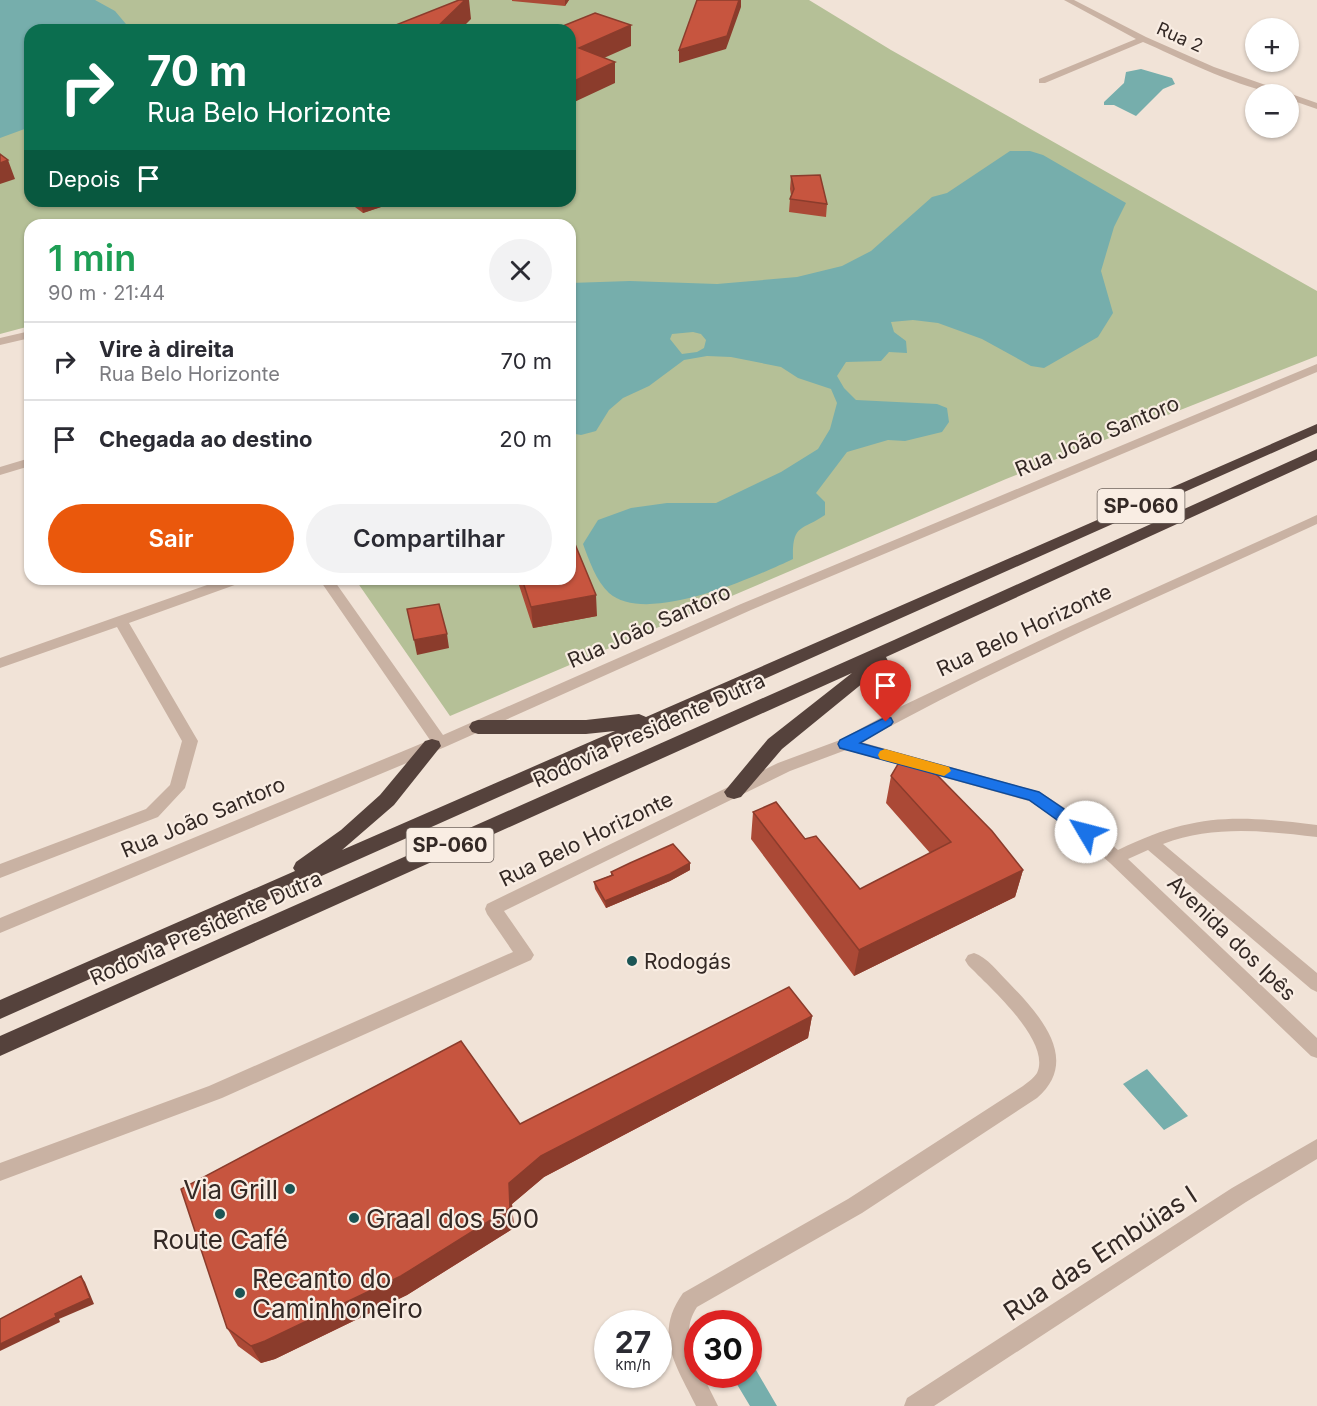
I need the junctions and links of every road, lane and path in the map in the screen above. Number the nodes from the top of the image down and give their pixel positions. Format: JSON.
{"nodes":[{"id":1,"x":1068,"y":0,"type":"edge"},
{"id":2,"x":1143,"y":39,"type":"junction"},
{"id":3,"x":1042,"y":81,"type":"dead end"},
{"id":4,"x":1254,"y":84,"type":"edge"},
{"id":5,"x":1299,"y":100,"type":"edge"},
{"id":6,"x":1317,"y":106,"type":"edge"},
{"id":7,"x":24,"y":336,"type":"edge"},
{"id":8,"x":0,"y":342,"type":"edge"},
{"id":9,"x":1317,"y":368,"type":"edge"},
{"id":10,"x":1317,"y":428,"type":"edge"},
{"id":11,"x":1317,"y":454,"type":"edge"},
{"id":12,"x":24,"y":464,"type":"edge"},
{"id":13,"x":0,"y":471,"type":"edge"},
{"id":14,"x":1317,"y":519,"type":"edge"},
{"id":15,"x":221,"y":585,"type":"edge"},
{"id":16,"x":330,"y":585,"type":"edge"},
{"id":17,"x":121,"y":621,"type":"junction"},
{"id":18,"x":900,"y":644,"type":"junction"},
{"id":19,"x":0,"y":663,"type":"edge"},
{"id":20,"x":665,"y":717,"type":"junction"},
{"id":21,"x":478,"y":727,"type":"junction"},
{"id":22,"x":845,"y":744,"type":"junction"},
{"id":23,"x":436,"y":745,"type":"junction"},
{"id":24,"x":734,"y":792,"type":"junction"},
{"id":25,"x":1317,"y":831,"type":"edge"},
{"id":26,"x":1149,"y":842,"type":"junction"},
{"id":27,"x":1116,"y":858,"type":"junction"},
{"id":28,"x":0,"y":871,"type":"edge"},
{"id":29,"x":277,"y":888,"type":"junction"},
{"id":30,"x":0,"y":926,"type":"edge"},
{"id":31,"x":974,"y":960,"type":"dead end"},
{"id":32,"x":1317,"y":984,"type":"edge"},
{"id":33,"x":0,"y":1010,"type":"edge"},
{"id":34,"x":0,"y":1046,"type":"edge"},
{"id":35,"x":1317,"y":1050,"type":"edge"},
{"id":36,"x":1317,"y":1148,"type":"edge"},
{"id":37,"x":0,"y":1172,"type":"edge"},
{"id":38,"x":707,"y":1406,"type":"edge"},
{"id":39,"x":915,"y":1406,"type":"edge"}],
"edges":[{"from":1,"to":2,"type":"street","name":"Rua 2"},
{"from":2,"to":3,"type":"street"},
{"from":2,"to":4,"type":"street","name":"Rua 2"},
{"from":5,"to":6,"type":"street"},
{"from":7,"to":8,"type":"street"},
{"from":9,"to":21,"type":"street","name":"Rua João Santoro"},
{"from":10,"to":20,"type":"highway","name":"Rodovia Presidente Dutra","number":"SP-060"},
{"from":11,"to":18,"type":"highway","name":"Rodovia Presidente Dutra","number":"SP-060"},
{"from":12,"to":13,"type":"street"},
{"from":14,"to":22,"type":"street","name":"Rua Belo Horizonte"},
{"from":15,"to":17,"type":"street"},
{"from":16,"to":23,"type":"street"},
{"from":17,"to":19,"type":"street"},
{"from":17,"to":28,"type":"street"},
{"from":18,"to":24,"type":"highway"},
{"from":18,"to":34,"type":"highway","name":"Rodovia Presidente Dutra","number":"SP-060"},
{"from":20,"to":21,"type":"highway"},
{"from":20,"to":29,"type":"highway","name":"Rodovia Presidente Dutra","number":"SP-060"},
{"from":21,"to":23,"type":"street","name":"Rua João Santoro"},
{"from":22,"to":24,"type":"street","name":"Rua Belo Horizonte"},
{"from":22,"to":27,"type":"street","name":"Avenida dos Ipês"},
{"from":23,"to":29,"type":"highway"},
{"from":23,"to":30,"type":"street","name":"Rua João Santoro"},
{"from":24,"to":37,"type":"street","name":"Rua Belo Horizonte"},
{"from":25,"to":26,"type":"street"},
{"from":26,"to":27,"type":"street"},
{"from":26,"to":32,"type":"street","name":"Avenida dos Ipês"},
{"from":27,"to":35,"type":"street","name":"Avenida dos Ipês"},
{"from":29,"to":33,"type":"highway","name":"Rodovia Presidente Dutra","number":"SP-060"},
{"from":31,"to":38,"type":"street"},
{"from":36,"to":39,"type":"street","name":"Rua das Embúias I"}]}
